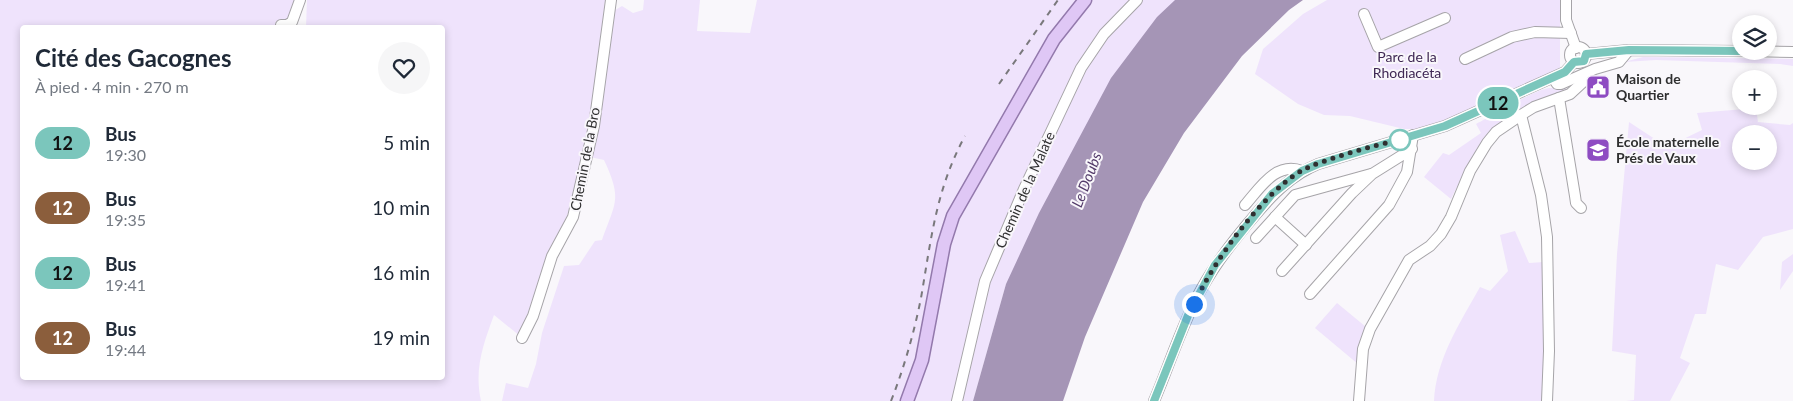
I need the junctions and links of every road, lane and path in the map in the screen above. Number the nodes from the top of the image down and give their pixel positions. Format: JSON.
{"nodes":[{"id":1,"x":300,"y":0,"type":"edge"},
{"id":2,"x":611,"y":0,"type":"edge"},
{"id":3,"x":1085,"y":0,"type":"edge"},
{"id":4,"x":1137,"y":0,"type":"edge"},
{"id":5,"x":1566,"y":0,"type":"edge"},
{"id":6,"x":1364,"y":14,"type":"dead end"},
{"id":7,"x":1445,"y":18,"type":"dead end"},
{"id":8,"x":281,"y":25,"type":"dead end"},
{"id":9,"x":1571,"y":33,"type":"junction"},
{"id":10,"x":1576,"y":48,"type":"junction"},
{"id":11,"x":1629,"y":50,"type":"junction"},
{"id":12,"x":1732,"y":51,"type":"edge"},
{"id":13,"x":1777,"y":52,"type":"edge"},
{"id":14,"x":1793,"y":52,"type":"edge"},
{"id":15,"x":1586,"y":54,"type":"junction"},
{"id":16,"x":1465,"y":59,"type":"dead end"},
{"id":17,"x":1574,"y":62,"type":"junction"},
{"id":18,"x":1583,"y":76,"type":"junction"},
{"id":19,"x":1552,"y":78,"type":"junction"},
{"id":20,"x":1559,"y":98,"type":"junction"},
{"id":21,"x":1521,"y":115,"type":"junction"},
{"id":22,"x":1414,"y":135,"type":"junction"},
{"id":23,"x":1412,"y":149,"type":"junction"},
{"id":24,"x":1302,"y":171,"type":"junction"},
{"id":25,"x":1372,"y":174,"type":"junction"},
{"id":26,"x":1245,"y":205,"type":"dead end"},
{"id":27,"x":1581,"y":208,"type":"dead end"},
{"id":28,"x":1275,"y":217,"type":"junction"},
{"id":29,"x":1256,"y":238,"type":"dead end"},
{"id":30,"x":1306,"y":245,"type":"junction"},
{"id":31,"x":1282,"y":272,"type":"dead end"},
{"id":32,"x":1310,"y":294,"type":"dead end"},
{"id":33,"x":522,"y":338,"type":"dead end"},
{"id":34,"x":907,"y":401,"type":"edge"},
{"id":35,"x":957,"y":401,"type":"edge"},
{"id":36,"x":1154,"y":401,"type":"edge"},
{"id":37,"x":1359,"y":401,"type":"edge"},
{"id":38,"x":1547,"y":401,"type":"edge"}],
"edges":[{"from":1,"to":8,"type":"street"},
{"from":2,"to":33,"type":"street","name":"Chemin de la Bro"},
{"from":3,"to":34,"type":"main road"},
{"from":4,"to":35,"type":"street","name":"Chemin de la Malate"},
{"from":5,"to":9,"type":"street"},
{"from":6,"to":7,"type":"street"},
{"from":9,"to":10,"type":"street"},
{"from":9,"to":16,"type":"street"},
{"from":10,"to":15,"type":"street"},
{"from":10,"to":17,"type":"street"},
{"from":11,"to":12,"type":"street"},
{"from":11,"to":15,"type":"street"},
{"from":11,"to":18,"type":"street"},
{"from":13,"to":14,"type":"street"},
{"from":15,"to":17,"type":"street"},
{"from":17,"to":19,"type":"street"},
{"from":18,"to":19,"type":"street"},
{"from":18,"to":20,"type":"street"},
{"from":19,"to":22,"type":"street"},
{"from":20,"to":21,"type":"street"},
{"from":20,"to":27,"type":"street"},
{"from":21,"to":37,"type":"street"},
{"from":21,"to":38,"type":"street"},
{"from":22,"to":23,"type":"street"},
{"from":22,"to":24,"type":"street"},
{"from":23,"to":25,"type":"street"},
{"from":23,"to":32,"type":"street"},
{"from":24,"to":26,"type":"street"},
{"from":24,"to":36,"type":"street"},
{"from":25,"to":28,"type":"street"},
{"from":25,"to":30,"type":"street"},
{"from":28,"to":29,"type":"street"},
{"from":28,"to":30,"type":"street"},
{"from":30,"to":31,"type":"street"}]}
